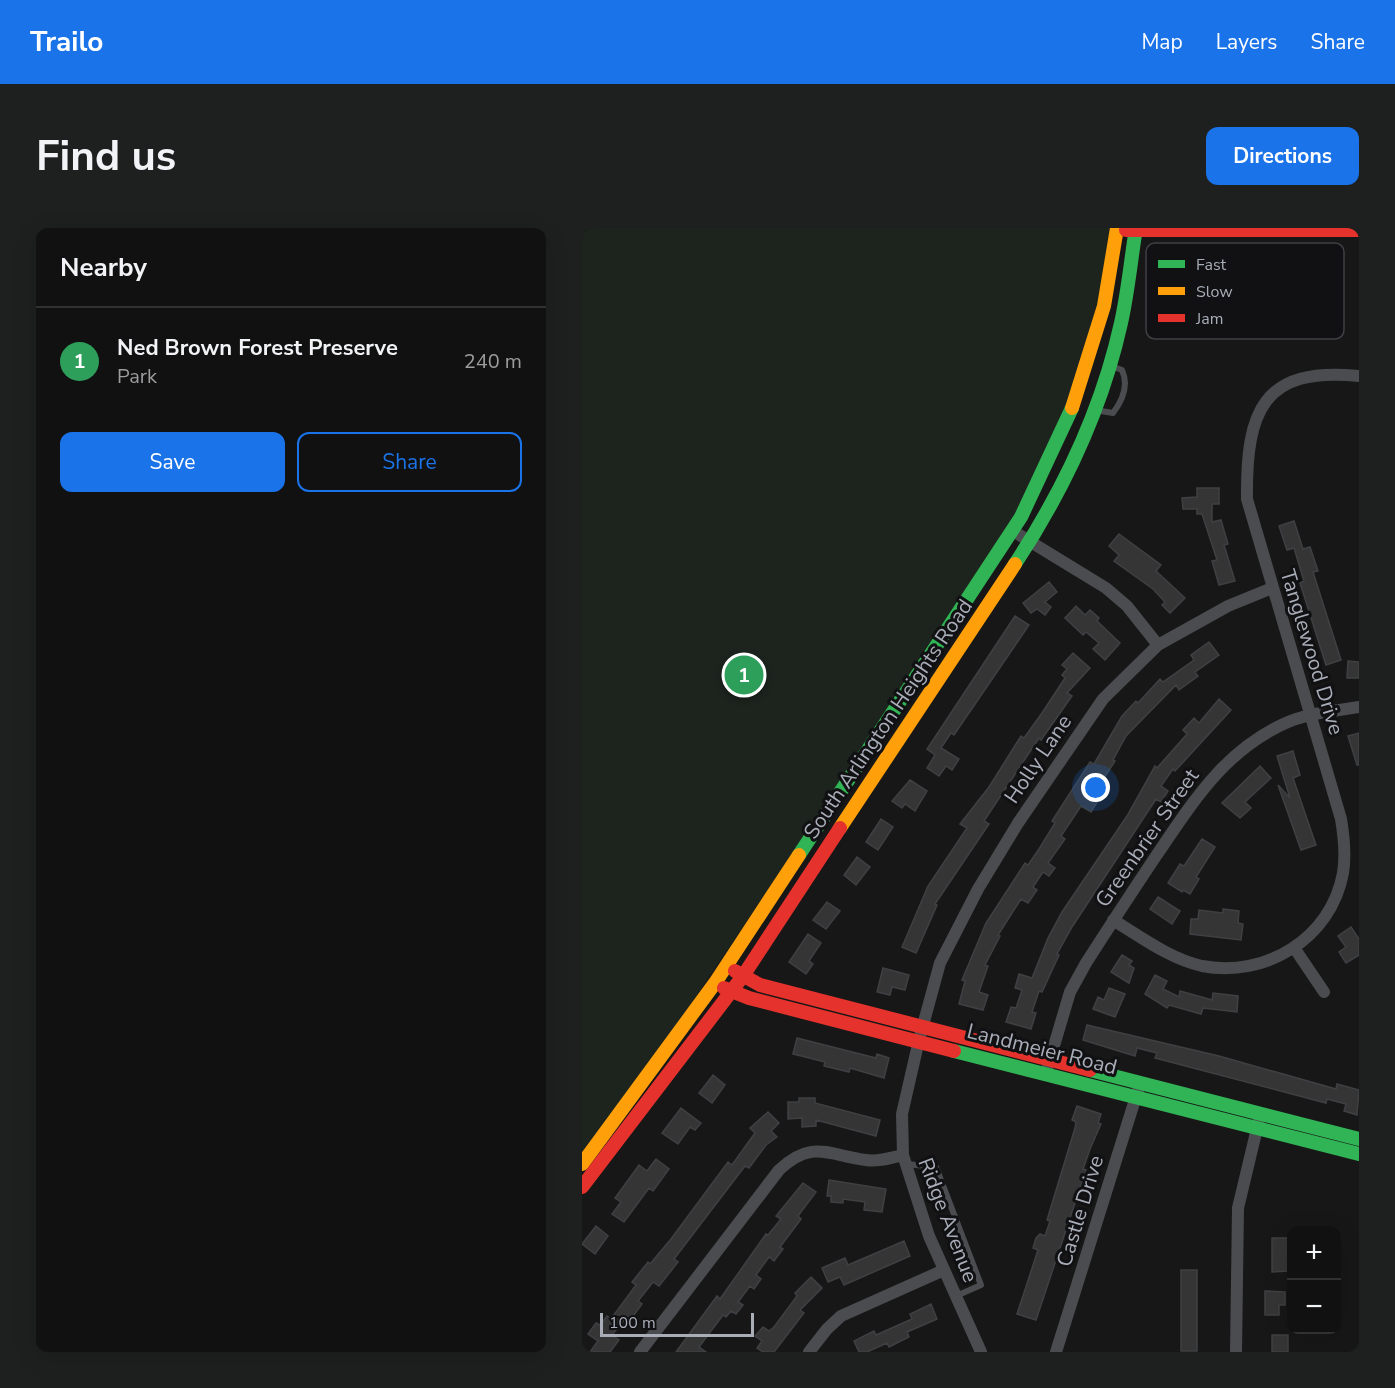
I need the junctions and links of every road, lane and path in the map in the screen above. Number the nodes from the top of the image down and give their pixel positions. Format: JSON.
{"nodes":[{"id":1,"x":1117,"y":229,"type":"edge"},
{"id":2,"x":1136,"y":229,"type":"edge"},
{"id":3,"x":1286,"y":229,"type":"edge"},
{"id":4,"x":1359,"y":230,"type":"edge"},
{"id":5,"x":1109,"y":365,"type":"junction"},
{"id":6,"x":1359,"y":376,"type":"edge"},
{"id":7,"x":1094,"y":410,"type":"junction"},
{"id":8,"x":1013,"y":531,"type":"junction"},
{"id":9,"x":1030,"y":541,"type":"junction"},
{"id":10,"x":1272,"y":588,"type":"junction"},
{"id":11,"x":1158,"y":645,"type":"junction"},
{"id":12,"x":1359,"y":707,"type":"edge"},
{"id":13,"x":1310,"y":715,"type":"junction"},
{"id":14,"x":1113,"y":920,"type":"junction"},
{"id":15,"x":1295,"y":949,"type":"junction"},
{"id":16,"x":727,"y":965,"type":"junction"},
{"id":17,"x":743,"y":976,"type":"junction"},
{"id":18,"x":715,"y":983,"type":"junction"},
{"id":19,"x":732,"y":992,"type":"junction"},
{"id":20,"x":1324,"y":992,"type":"dead end"},
{"id":21,"x":920,"y":1033,"type":"junction"},
{"id":22,"x":1048,"y":1066,"type":"junction"},
{"id":23,"x":1139,"y":1088,"type":"junction"},
{"id":24,"x":1259,"y":1120,"type":"junction"},
{"id":25,"x":1359,"y":1139,"type":"edge"},
{"id":26,"x":1359,"y":1154,"type":"edge"},
{"id":27,"x":904,"y":1160,"type":"junction"},
{"id":28,"x":582,"y":1164,"type":"edge"},
{"id":29,"x":582,"y":1187,"type":"edge"},
{"id":30,"x":944,"y":1270,"type":"junction"},
{"id":31,"x":956,"y":1296,"type":"junction"},
{"id":32,"x":640,"y":1352,"type":"edge"},
{"id":33,"x":809,"y":1352,"type":"edge"},
{"id":34,"x":981,"y":1352,"type":"edge"},
{"id":35,"x":1056,"y":1352,"type":"edge"},
{"id":36,"x":1236,"y":1352,"type":"edge"}],
"edges":[{"from":1,"to":2,"type":"main road"},
{"from":1,"to":8,"type":"main road","name":"South Arlington Heights Road"},
{"from":2,"to":3,"type":"main road"},
{"from":2,"to":5,"type":"main road","name":"South Arlington Heights Road"},
{"from":3,"to":4,"type":"main road"},
{"from":5,"to":7,"type":"main road","name":"South Arlington Heights Road"},
{"from":5,"to":7,"type":"lane"},
{"from":6,"to":10,"type":"street","name":"Tanglewood Drive"},
{"from":7,"to":9,"type":"main road","name":"South Arlington Heights Road"},
{"from":8,"to":9,"type":"street"},
{"from":8,"to":16,"type":"main road","name":"South Arlington Heights Road"},
{"from":9,"to":11,"type":"street"},
{"from":9,"to":17,"type":"main road","name":"South Arlington Heights Road"},
{"from":10,"to":11,"type":"street","name":"Holly Lane"},
{"from":10,"to":13,"type":"street","name":"Tanglewood Drive"},
{"from":11,"to":21,"type":"street","name":"Holly Lane"},
{"from":12,"to":13,"type":"street","name":"Greenbrier Street"},
{"from":13,"to":14,"type":"street","name":"Greenbrier Street"},
{"from":13,"to":15,"type":"street","name":"Tanglewood Drive"},
{"from":14,"to":15,"type":"street","name":"Tanglewood Drive"},
{"from":14,"to":22,"type":"street","name":"Greenbrier Street"},
{"from":15,"to":20,"type":"street"},
{"from":16,"to":17,"type":"main road","name":"Landmeier Road"},
{"from":16,"to":18,"type":"main road","name":"South Arlington Heights Road"},
{"from":17,"to":19,"type":"main road","name":"South Arlington Heights Road"},
{"from":17,"to":21,"type":"main road","name":"Landmeier Road"},
{"from":18,"to":19,"type":"main road","name":"Landmeier Road"},
{"from":18,"to":28,"type":"main road","name":"South Arlington Heights Road"},
{"from":19,"to":21,"type":"main road","name":"Landmeier Road"},
{"from":19,"to":29,"type":"main road","name":"South Arlington Heights Road"},
{"from":21,"to":22,"type":"main road","name":"Landmeier Road"},
{"from":21,"to":27,"type":"street","name":"Ridge Avenue"},
{"from":22,"to":23,"type":"main road","name":"Landmeier Road"},
{"from":23,"to":24,"type":"main road","name":"Landmeier Road"},
{"from":23,"to":35,"type":"street","name":"Castle Drive"},
{"from":24,"to":25,"type":"main road","name":"Landmeier Road"},
{"from":24,"to":26,"type":"main road","name":"Landmeier Road"},
{"from":24,"to":36,"type":"street"},
{"from":27,"to":30,"type":"street","name":"Ridge Avenue"},
{"from":27,"to":31,"type":"lane"},
{"from":27,"to":32,"type":"street"},
{"from":30,"to":31,"type":"street","name":"Ridge Avenue"},
{"from":30,"to":33,"type":"street"},
{"from":31,"to":34,"type":"street","name":"Ridge Avenue"}]}
